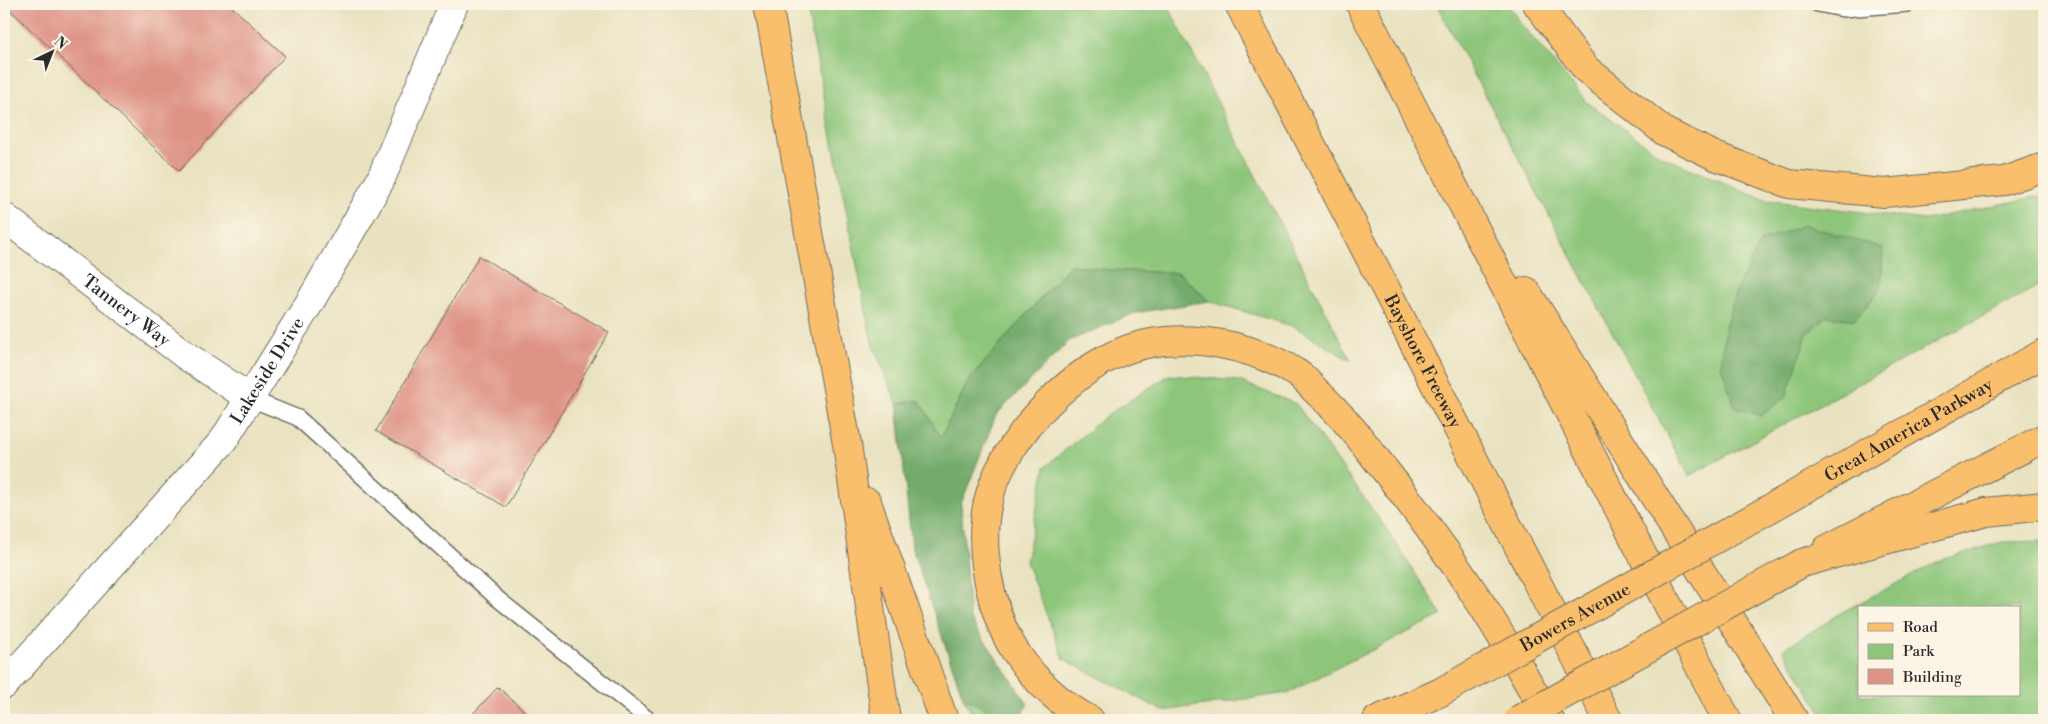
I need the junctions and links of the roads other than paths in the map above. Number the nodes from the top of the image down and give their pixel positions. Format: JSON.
{"nodes":[{"id":1,"x":454,"y":4,"type":"edge"},
{"id":2,"x":768,"y":4,"type":"edge"},
{"id":3,"x":1239,"y":4,"type":"edge"},
{"id":4,"x":1360,"y":4,"type":"edge"},
{"id":5,"x":1537,"y":4,"type":"edge"},
{"id":6,"x":1818,"y":4,"type":"edge"},
{"id":7,"x":1907,"y":4,"type":"edge"},
{"id":8,"x":1428,"y":134,"type":"junction"},
{"id":9,"x":2044,"y":167,"type":"edge"},
{"id":10,"x":4,"y":217,"type":"edge"},
{"id":11,"x":2044,"y":353,"type":"edge"},
{"id":12,"x":251,"y":399,"type":"junction"},
{"id":13,"x":2044,"y":438,"type":"edge"},
{"id":14,"x":847,"y":444,"type":"junction"},
{"id":15,"x":2044,"y":506,"type":"edge"},
{"id":16,"x":1771,"y":508,"type":"joint"},
{"id":17,"x":1802,"y":563,"type":"junction"},
{"id":18,"x":4,"y":685,"type":"edge"},
{"id":19,"x":649,"y":720,"type":"edge"},
{"id":20,"x":886,"y":720,"type":"edge"},
{"id":21,"x":944,"y":720,"type":"edge"},
{"id":22,"x":1090,"y":720,"type":"edge"},
{"id":23,"x":1377,"y":720,"type":"edge"},
{"id":24,"x":1518,"y":720,"type":"edge"},
{"id":25,"x":1550,"y":720,"type":"edge"},
{"id":26,"x":1608,"y":720,"type":"edge"},
{"id":27,"x":1727,"y":720,"type":"edge"},
{"id":28,"x":1794,"y":720,"type":"edge"}],
"edges":[{"from":1,"to":12,"type":"street","name":"Lakeside Drive"},
{"from":2,"to":14,"type":"main road"},
{"from":3,"to":26,"type":"main road","name":"Bayshore Freeway"},
{"from":4,"to":8,"type":"main road"},
{"from":5,"to":9,"type":"main road"},
{"from":6,"to":7,"type":"lane"},
{"from":8,"to":27,"type":"main road"},
{"from":8,"to":28,"type":"main road"},
{"from":10,"to":12,"type":"street","name":"Tannery Way"},
{"from":11,"to":16,"type":"main road","name":"Great America Parkway"},
{"from":12,"to":18,"type":"street","name":"Lakeside Drive"},
{"from":12,"to":19,"type":"lane"},
{"from":13,"to":17,"type":"main road"},
{"from":14,"to":20,"type":"main road"},
{"from":14,"to":21,"type":"main road"},
{"from":15,"to":17,"type":"main road"},
{"from":16,"to":23,"type":"main road","name":"Bowers Avenue","bridge":true},
{"from":17,"to":24,"type":"main road","bridge":true},
{"from":22,"to":25,"type":"main road"}]}
